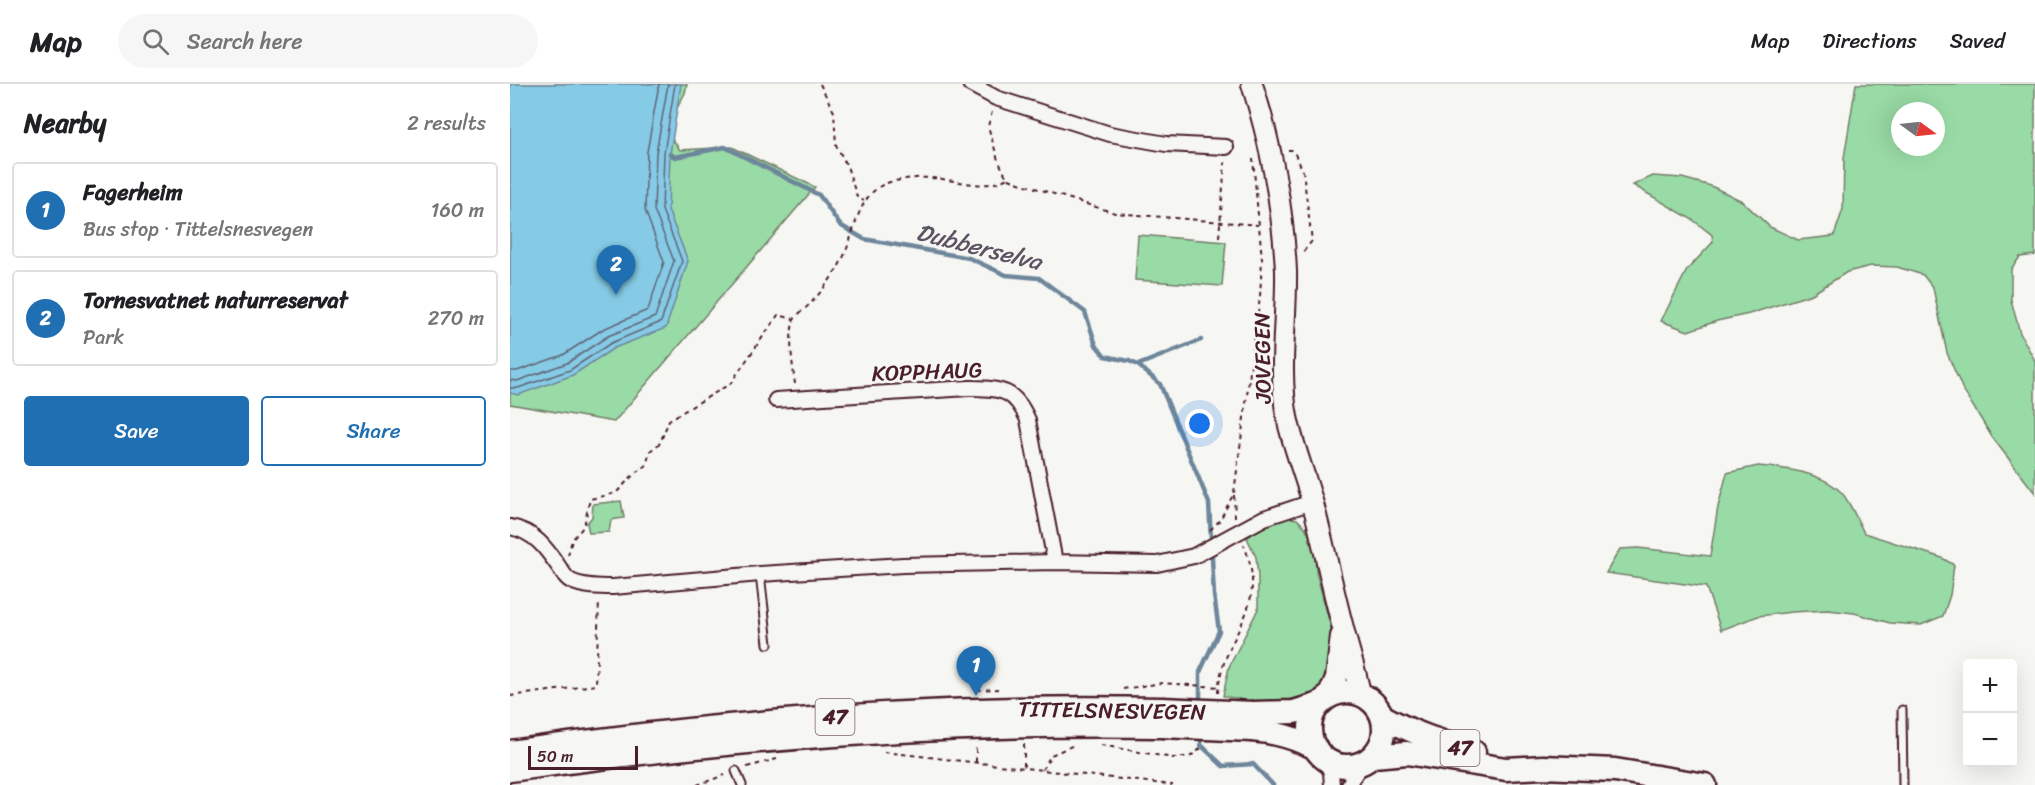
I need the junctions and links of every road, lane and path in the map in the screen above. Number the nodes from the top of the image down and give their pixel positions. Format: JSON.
{"nodes":[{"id":1,"x":820,"y":84,"type":"edge"},
{"id":2,"x":969,"y":84,"type":"edge"},
{"id":3,"x":1252,"y":84,"type":"edge"},
{"id":4,"x":996,"y":98,"type":"junction"},
{"id":5,"x":1226,"y":147,"type":"joint"},
{"id":6,"x":1282,"y":150,"type":"dead end"},
{"id":7,"x":1253,"y":159,"type":"dead end"},
{"id":8,"x":1007,"y":178,"type":"junction"},
{"id":9,"x":864,"y":201,"type":"junction"},
{"id":10,"x":1220,"y":220,"type":"junction"},
{"id":11,"x":1258,"y":225,"type":"junction"},
{"id":12,"x":1219,"y":237,"type":"dead end"},
{"id":13,"x":1300,"y":253,"type":"dead end"},
{"id":14,"x":794,"y":319,"type":"junction"},
{"id":15,"x":796,"y":398,"type":"junction"},
{"id":16,"x":776,"y":400,"type":"dead end"},
{"id":17,"x":1234,"y":493,"type":"junction"},
{"id":18,"x":1312,"y":502,"type":"junction"},
{"id":19,"x":510,"y":527,"type":"edge"},
{"id":20,"x":1239,"y":531,"type":"junction"},
{"id":21,"x":1210,"y":548,"type":"junction"},
{"id":22,"x":1056,"y":562,"type":"junction"},
{"id":23,"x":559,"y":566,"type":"junction"},
{"id":24,"x":760,"y":574,"type":"junction"},
{"id":25,"x":599,"y":587,"type":"junction"},
{"id":26,"x":1342,"y":627,"type":"junction"},
{"id":27,"x":768,"y":644,"type":"dead end"},
{"id":28,"x":998,"y":689,"type":"dead end"},
{"id":29,"x":1116,"y":689,"type":"dead end"},
{"id":30,"x":976,"y":690,"type":"dead end"},
{"id":31,"x":1360,"y":694,"type":"junction"},
{"id":32,"x":510,"y":696,"type":"edge"},
{"id":33,"x":1324,"y":701,"type":"junction"},
{"id":34,"x":1902,"y":710,"type":"dead end"},
{"id":35,"x":1382,"y":716,"type":"junction"},
{"id":36,"x":1162,"y":717,"type":"junction"},
{"id":37,"x":1253,"y":721,"type":"junction"},
{"id":38,"x":976,"y":744,"type":"dead end"},
{"id":39,"x":1034,"y":744,"type":"dead end"},
{"id":40,"x":1065,"y":744,"type":"dead end"},
{"id":41,"x":1095,"y":745,"type":"dead end"},
{"id":42,"x":1203,"y":747,"type":"dead end"},
{"id":43,"x":510,"y":752,"type":"edge"},
{"id":44,"x":876,"y":752,"type":"dead end"},
{"id":45,"x":1319,"y":753,"type":"junction"},
{"id":46,"x":786,"y":757,"type":"dead end"},
{"id":47,"x":1368,"y":759,"type":"junction"},
{"id":48,"x":975,"y":762,"type":"junction"},
{"id":49,"x":1543,"y":767,"type":"junction"},
{"id":50,"x":1024,"y":768,"type":"junction"},
{"id":51,"x":510,"y":770,"type":"edge"},
{"id":52,"x":1042,"y":770,"type":"junction"},
{"id":53,"x":736,"y":771,"type":"junction"},
{"id":54,"x":697,"y":785,"type":"edge"},
{"id":55,"x":742,"y":785,"type":"edge"},
{"id":56,"x":1173,"y":785,"type":"edge"},
{"id":57,"x":1332,"y":785,"type":"edge"},
{"id":58,"x":1349,"y":785,"type":"edge"},
{"id":59,"x":1705,"y":785,"type":"edge"},
{"id":60,"x":1903,"y":785,"type":"edge"}],
"edges":[{"from":1,"to":9,"type":"path"},
{"from":2,"to":4,"type":"street"},
{"from":3,"to":18,"type":"street","name":"JOVEGEN"},
{"from":4,"to":5,"type":"street"},
{"from":4,"to":8,"type":"path"},
{"from":5,"to":10,"type":"path"},
{"from":6,"to":13,"type":"path"},
{"from":7,"to":11,"type":"path"},
{"from":8,"to":9,"type":"path"},
{"from":8,"to":10,"type":"path"},
{"from":9,"to":14,"type":"path"},
{"from":10,"to":11,"type":"path"},
{"from":10,"to":12,"type":"path"},
{"from":11,"to":17,"type":"path"},
{"from":14,"to":15,"type":"path"},
{"from":14,"to":23,"type":"path"},
{"from":15,"to":16,"type":"street","name":"KOPPHAUG"},
{"from":15,"to":22,"type":"street","name":"KOPPHAUG"},
{"from":17,"to":20,"type":"path"},
{"from":17,"to":21,"type":"path"},
{"from":18,"to":20,"type":"street"},
{"from":18,"to":26,"type":"street","name":"JOVEGEN"},
{"from":19,"to":23,"type":"street"},
{"from":20,"to":21,"type":"street"},
{"from":20,"to":29,"type":"path"},
{"from":21,"to":22,"type":"street"},
{"from":22,"to":24,"type":"street"},
{"from":23,"to":25,"type":"street"},
{"from":24,"to":25,"type":"street"},
{"from":24,"to":27,"type":"lane"},
{"from":25,"to":32,"type":"path"},
{"from":26,"to":31,"type":"street","name":"JOVEGEN"},
{"from":26,"to":33,"type":"street","name":"JOVEGEN"},
{"from":28,"to":30,"type":"path"},
{"from":31,"to":33,"type":"main road","number":"47"},
{"from":31,"to":35,"type":"main road","number":"47"},
{"from":33,"to":37,"type":"main road","name":"TITTELSNESVEGEN","number":"47"},
{"from":33,"to":45,"type":"main road"},
{"from":34,"to":60,"type":"lane"},
{"from":35,"to":47,"type":"main road"},
{"from":35,"to":49,"type":"main road","number":"47"},
{"from":36,"to":37,"type":"main road","name":"TITTELSNESVEGEN","number":"47","bridge":true},
{"from":36,"to":43,"type":"main road","name":"TITTELSNESVEGEN","number":"47"},
{"from":36,"to":51,"type":"main road","name":"TITTELSNESVEGEN","number":"47"},
{"from":37,"to":45,"type":"main road","name":"TITTELSNESVEGEN","number":"47"},
{"from":38,"to":48,"type":"path"},
{"from":39,"to":50,"type":"path"},
{"from":40,"to":52,"type":"path"},
{"from":41,"to":42,"type":"path"},
{"from":44,"to":48,"type":"path"},
{"from":45,"to":47,"type":"main road","number":"47"},
{"from":45,"to":57,"type":"street"},
{"from":46,"to":53,"type":"path"},
{"from":47,"to":49,"type":"main road","number":"47"},
{"from":47,"to":58,"type":"street"},
{"from":48,"to":50,"type":"path"},
{"from":49,"to":59,"type":"main road","number":"47"},
{"from":50,"to":52,"type":"path"},
{"from":52,"to":56,"type":"path"},
{"from":53,"to":54,"type":"path"},
{"from":53,"to":55,"type":"lane"}]}
